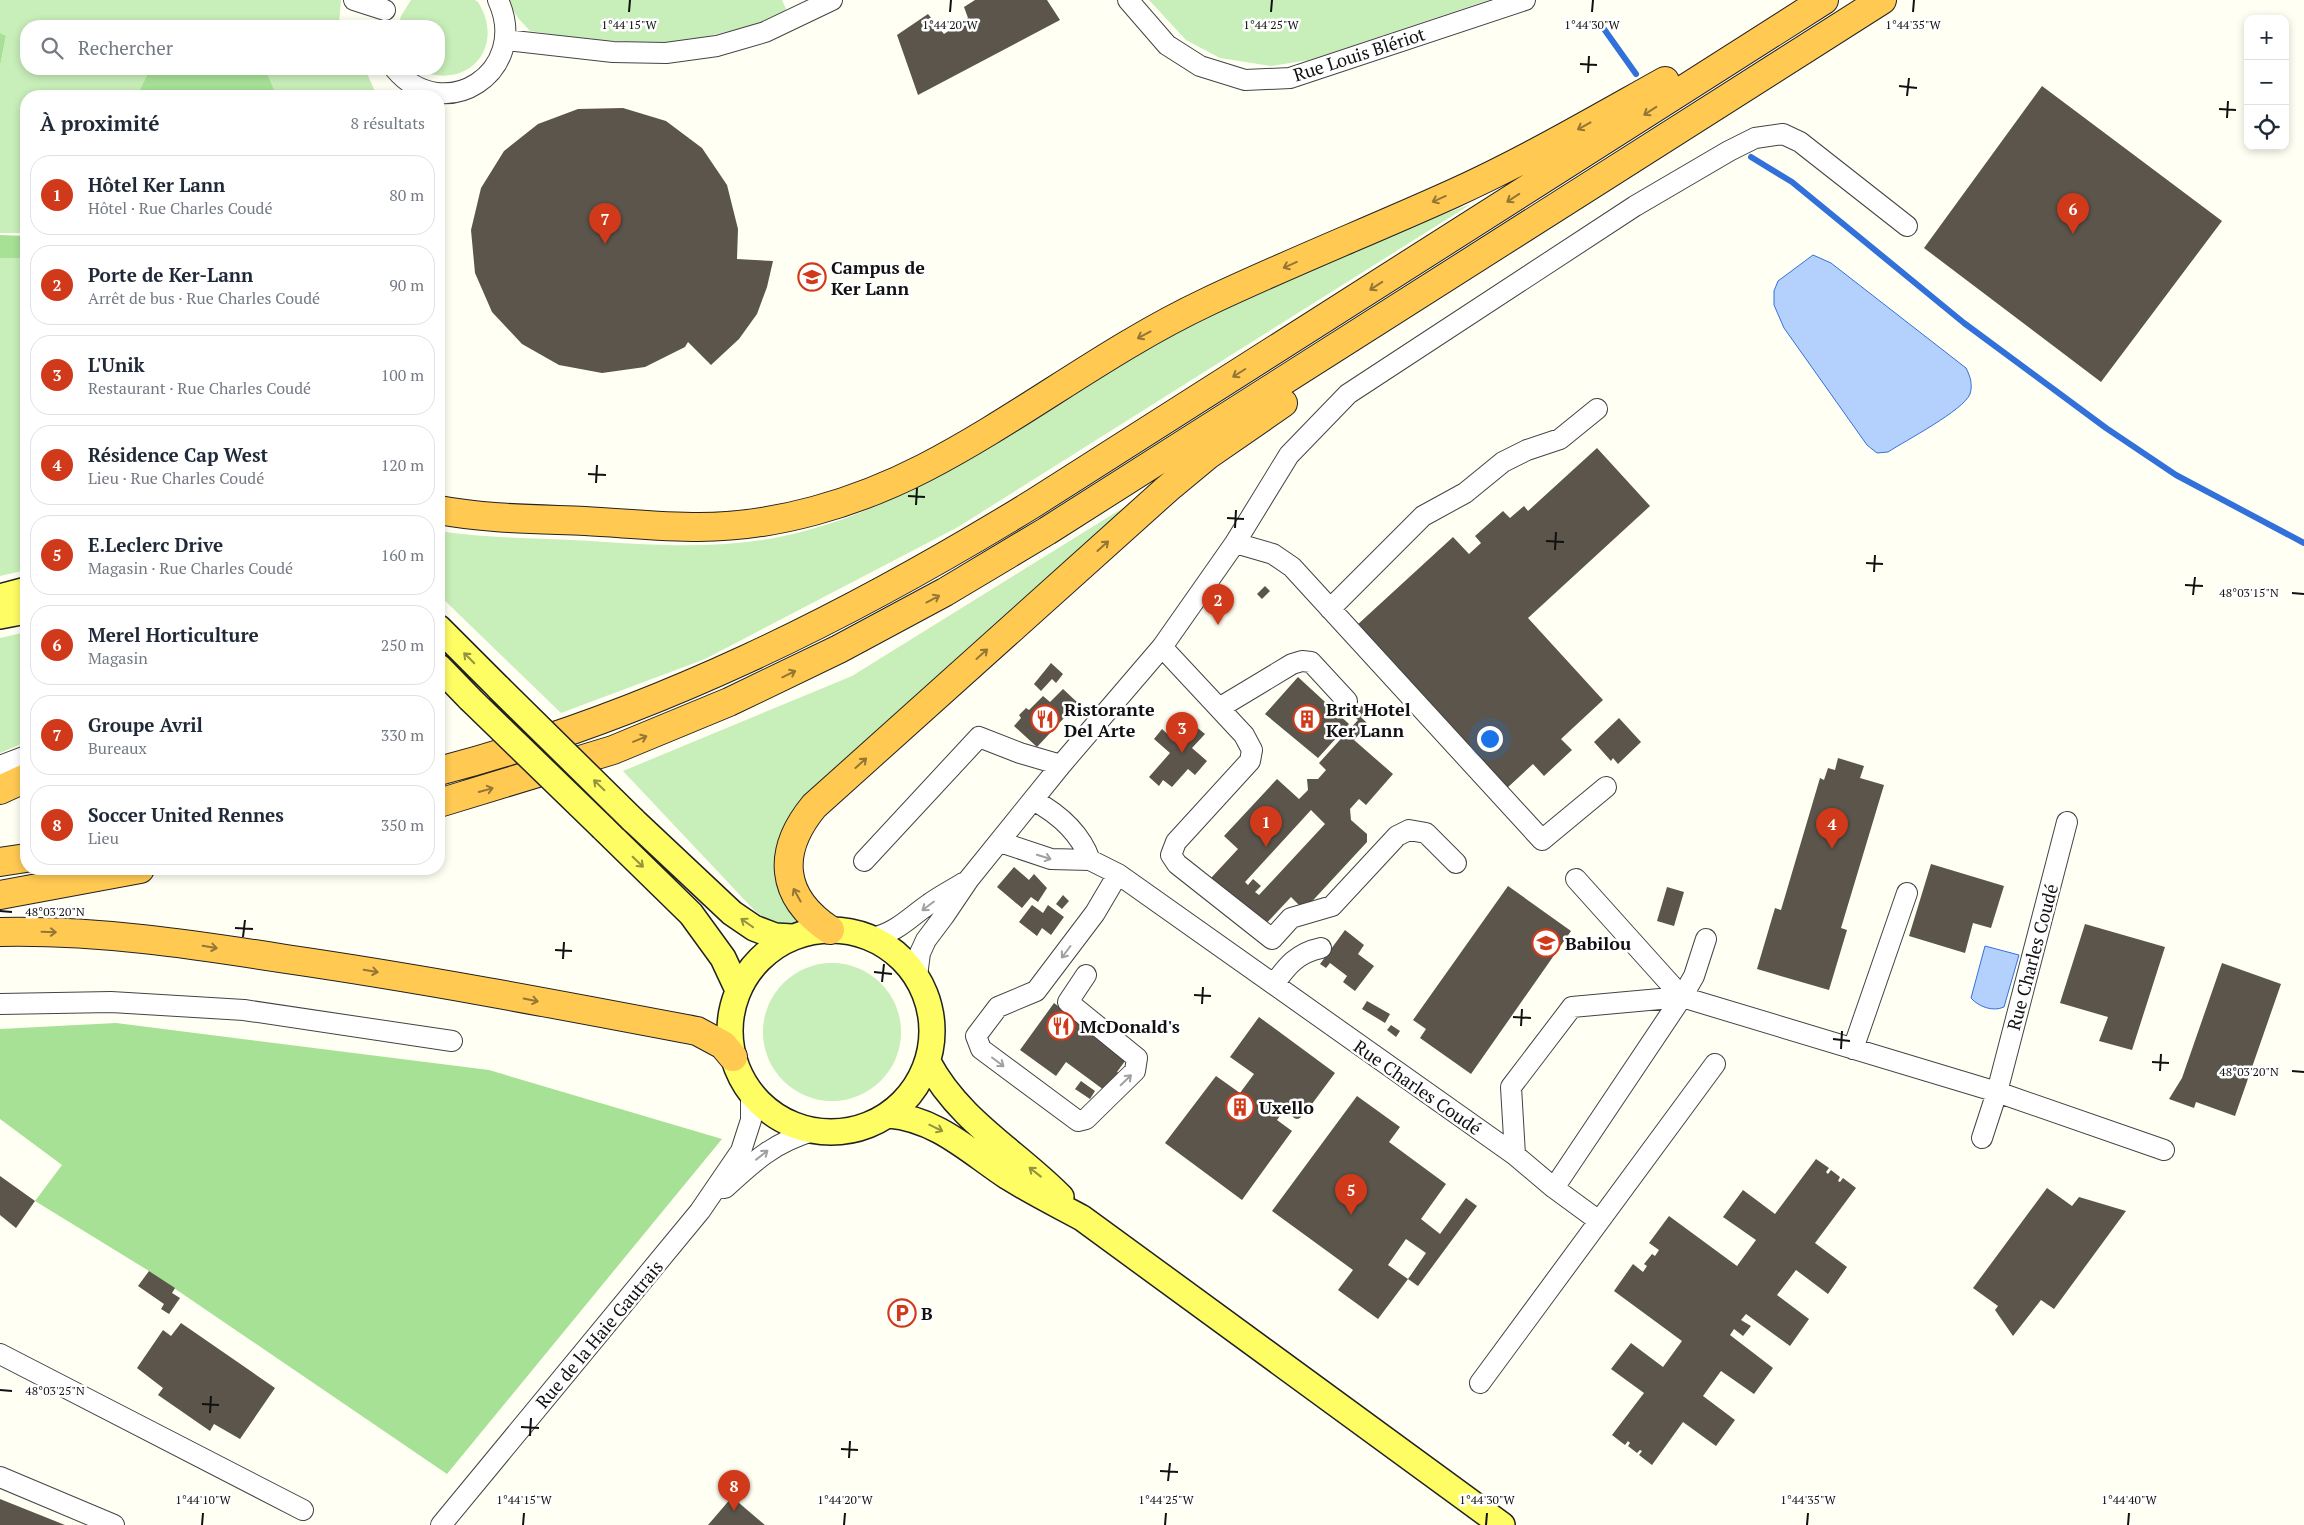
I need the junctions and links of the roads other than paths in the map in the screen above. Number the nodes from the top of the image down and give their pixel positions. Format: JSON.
{"nodes":[{"id":1,"x":354,"y":0,"type":"edge"},
{"id":2,"x":498,"y":0,"type":"edge"},
{"id":3,"x":832,"y":0,"type":"edge"},
{"id":4,"x":1128,"y":0,"type":"edge"},
{"id":5,"x":1525,"y":0,"type":"edge"},
{"id":6,"x":1810,"y":0,"type":"edge"},
{"id":7,"x":1824,"y":0,"type":"edge"},
{"id":8,"x":1874,"y":5,"type":"edge"},
{"id":9,"x":386,"y":12,"type":"edge"},
{"id":10,"x":506,"y":40,"type":"junction"},
{"id":11,"x":399,"y":75,"type":"edge"},
{"id":12,"x":409,"y":89,"type":"edge"},
{"id":13,"x":445,"y":97,"type":"edge"},
{"id":14,"x":1907,"y":226,"type":"dead end"},
{"id":15,"x":1597,"y":409,"type":"dead end"},
{"id":16,"x":445,"y":511,"type":"edge"},
{"id":17,"x":1234,"y":543,"type":"junction"},
{"id":18,"x":20,"y":592,"type":"edge"},
{"id":19,"x":0,"y":597,"type":"edge"},
{"id":20,"x":1330,"y":609,"type":"junction"},
{"id":21,"x":20,"y":612,"type":"edge"},
{"id":22,"x":0,"y":616,"type":"edge"},
{"id":23,"x":445,"y":634,"type":"edge"},
{"id":24,"x":1162,"y":646,"type":"junction"},
{"id":25,"x":445,"y":673,"type":"edge"},
{"id":26,"x":1347,"y":701,"type":"dead end"},
{"id":27,"x":1219,"y":708,"type":"junction"},
{"id":28,"x":20,"y":758,"type":"edge"},
{"id":29,"x":1061,"y":765,"type":"junction"},
{"id":30,"x":0,"y":766,"type":"edge"},
{"id":31,"x":445,"y":769,"type":"edge"},
{"id":32,"x":20,"y":781,"type":"edge"},
{"id":33,"x":1606,"y":787,"type":"dead end"},
{"id":34,"x":0,"y":790,"type":"edge"},
{"id":35,"x":1033,"y":800,"type":"junction"},
{"id":36,"x":445,"y":801,"type":"edge"},
{"id":37,"x":2067,"y":822,"type":"dead end"},
{"id":38,"x":1000,"y":842,"type":"junction"},
{"id":39,"x":20,"y":859,"type":"edge"},
{"id":40,"x":1090,"y":860,"type":"junction"},
{"id":41,"x":864,"y":861,"type":"dead end"},
{"id":42,"x":0,"y":862,"type":"edge"},
{"id":43,"x":1456,"y":863,"type":"dead end"},
{"id":44,"x":1118,"y":874,"type":"junction"},
{"id":45,"x":108,"y":875,"type":"edge"},
{"id":46,"x":1576,"y":878,"type":"dead end"},
{"id":47,"x":969,"y":879,"type":"junction"},
{"id":48,"x":1907,"y":893,"type":"dead end"},
{"id":49,"x":0,"y":895,"type":"edge"},
{"id":50,"x":830,"y":930,"type":"junction"},
{"id":51,"x":0,"y":932,"type":"edge"},
{"id":52,"x":792,"y":938,"type":"junction"},
{"id":53,"x":872,"y":938,"type":"junction"},
{"id":54,"x":1706,"y":939,"type":"dead end"},
{"id":55,"x":1321,"y":948,"type":"dead end"},
{"id":56,"x":1086,"y":975,"type":"dead end"},
{"id":57,"x":916,"y":976,"type":"junction"},
{"id":58,"x":1274,"y":984,"type":"junction"},
{"id":59,"x":738,"y":990,"type":"junction"},
{"id":60,"x":1682,"y":997,"type":"junction"},
{"id":61,"x":0,"y":1004,"type":"edge"},
{"id":62,"x":452,"y":1041,"type":"dead end"},
{"id":63,"x":1853,"y":1048,"type":"junction"},
{"id":64,"x":733,"y":1057,"type":"junction"},
{"id":65,"x":928,"y":1062,"type":"junction"},
{"id":66,"x":1715,"y":1064,"type":"dead end"},
{"id":67,"x":1997,"y":1092,"type":"junction"},
{"id":68,"x":751,"y":1094,"type":"junction"},
{"id":69,"x":889,"y":1115,"type":"junction"},
{"id":70,"x":813,"y":1131,"type":"junction"},
{"id":71,"x":1982,"y":1138,"type":"dead end"},
{"id":72,"x":2164,"y":1150,"type":"dead end"},
{"id":73,"x":1515,"y":1155,"type":"junction"},
{"id":74,"x":1554,"y":1188,"type":"junction"},
{"id":75,"x":700,"y":1211,"type":"junction"},
{"id":76,"x":1082,"y":1218,"type":"junction"},
{"id":77,"x":1599,"y":1221,"type":"junction"},
{"id":78,"x":0,"y":1354,"type":"edge"},
{"id":79,"x":1480,"y":1383,"type":"dead end"},
{"id":80,"x":0,"y":1477,"type":"edge"},
{"id":81,"x":303,"y":1510,"type":"dead end"},
{"id":82,"x":114,"y":1525,"type":"edge"},
{"id":83,"x":441,"y":1525,"type":"edge"},
{"id":84,"x":1502,"y":1525,"type":"edge"}],
"edges":[{"from":1,"to":9,"type":"street"},
{"from":2,"to":10,"type":"street"},
{"from":3,"to":10,"type":"street"},
{"from":4,"to":5,"type":"street","name":"Rue Louis Blériot"},
{"from":6,"to":16,"type":"highway","one_way":true},
{"from":7,"to":31,"type":"highway","one_way":true},
{"from":36,"to":8,"type":"highway","one_way":true},
{"from":50,"to":8,"type":"highway","one_way":true},
{"from":10,"to":13,"type":"street"},
{"from":11,"to":12,"type":"street"},
{"from":14,"to":17,"type":"street"},
{"from":15,"to":20,"type":"street"},
{"from":17,"to":20,"type":"street"},
{"from":17,"to":24,"type":"street"},
{"from":18,"to":19,"type":"main road"},
{"from":20,"to":33,"type":"street"},
{"from":21,"to":22,"type":"main road"},
{"from":52,"to":23,"type":"main road","one_way":true,"bridge":true},
{"from":24,"to":27,"type":"street"},
{"from":24,"to":29,"type":"street"},
{"from":25,"to":59,"type":"main road","one_way":true,"bridge":true},
{"from":26,"to":27,"type":"street"},
{"from":27,"to":43,"type":"street"},
{"from":28,"to":30,"type":"street"},
{"from":29,"to":35,"type":"street"},
{"from":29,"to":41,"type":"street"},
{"from":32,"to":34,"type":"highway"},
{"from":35,"to":38,"type":"street"},
{"from":35,"to":40,"type":"street"},
{"from":37,"to":67,"type":"street","name":"Rue Charles Coudé"},
{"from":38,"to":40,"type":"street","name":"Rue Charles Coudé","one_way":true},
{"from":38,"to":47,"type":"street"},
{"from":39,"to":42,"type":"highway"},
{"from":40,"to":44,"type":"street","name":"Rue Charles Coudé"},
{"from":44,"to":56,"type":"street","one_way":true},
{"from":44,"to":58,"type":"street","name":"Rue Charles Coudé"},
{"from":45,"to":49,"type":"highway"},
{"from":46,"to":60,"type":"street"},
{"from":47,"to":53,"type":"street","one_way":true},
{"from":47,"to":57,"type":"street"},
{"from":48,"to":63,"type":"street"},
{"from":50,"to":52,"type":"main road"},
{"from":50,"to":53,"type":"main road"},
{"from":51,"to":64,"type":"highway","one_way":true},
{"from":52,"to":59,"type":"main road"},
{"from":53,"to":57,"type":"main road"},
{"from":54,"to":60,"type":"street"},
{"from":55,"to":58,"type":"street"},
{"from":57,"to":65,"type":"main road"},
{"from":58,"to":73,"type":"street","name":"Rue Charles Coudé"},
{"from":59,"to":64,"type":"main road"},
{"from":60,"to":63,"type":"street"},
{"from":60,"to":73,"type":"street"},
{"from":60,"to":74,"type":"street"},
{"from":61,"to":62,"type":"street"},
{"from":63,"to":67,"type":"street"},
{"from":64,"to":68,"type":"main road"},
{"from":65,"to":69,"type":"main road"},
{"from":76,"to":65,"type":"main road","one_way":true},
{"from":66,"to":77,"type":"street"},
{"from":67,"to":71,"type":"street","name":"Rue Charles Coudé"},
{"from":67,"to":72,"type":"street"},
{"from":68,"to":70,"type":"main road"},
{"from":68,"to":75,"type":"street","name":"Rue de la Haie Gautrais"},
{"from":69,"to":70,"type":"main road"},
{"from":69,"to":76,"type":"main road","one_way":true},
{"from":75,"to":70,"type":"street","name":"Rue de la Haie Gautrais","one_way":true},
{"from":73,"to":74,"type":"street","name":"Rue Charles Coudé"},
{"from":74,"to":77,"type":"street","name":"Rue Charles Coudé"},
{"from":75,"to":83,"type":"street","name":"Rue de la Haie Gautrais"},
{"from":76,"to":84,"type":"main road"},
{"from":77,"to":79,"type":"street"},
{"from":78,"to":81,"type":"street"},
{"from":80,"to":82,"type":"street"}]}
